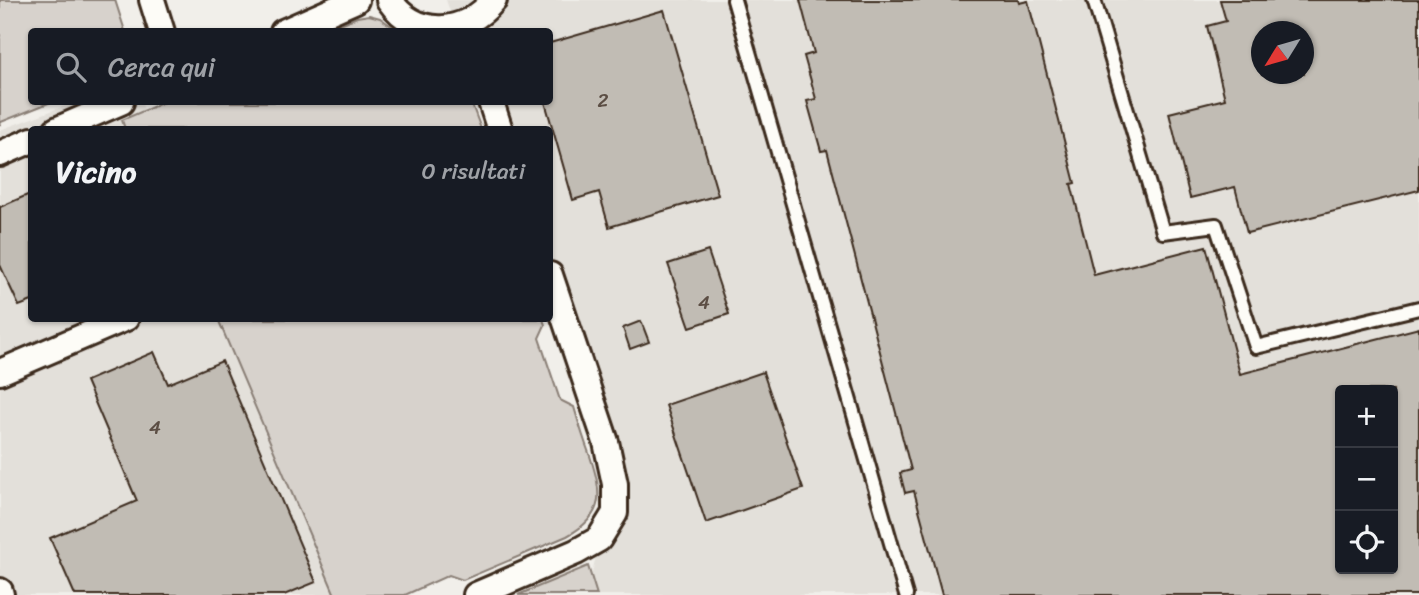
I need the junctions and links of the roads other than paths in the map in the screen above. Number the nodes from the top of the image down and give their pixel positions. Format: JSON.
{"nodes":[{"id":1,"x":152,"y":0,"type":"edge"},
{"id":2,"x":355,"y":0,"type":"edge"},
{"id":3,"x":389,"y":0,"type":"edge"},
{"id":4,"x":494,"y":0,"type":"edge"},
{"id":5,"x":734,"y":0,"type":"edge"},
{"id":6,"x":1094,"y":0,"type":"edge"},
{"id":7,"x":161,"y":28,"type":"edge"},
{"id":8,"x":292,"y":28,"type":"edge"},
{"id":9,"x":438,"y":28,"type":"edge"},
{"id":10,"x":466,"y":28,"type":"edge"},
{"id":11,"x":114,"y":105,"type":"edge"},
{"id":12,"x":492,"y":105,"type":"edge"},
{"id":13,"x":65,"y":126,"type":"edge"},
{"id":14,"x":499,"y":126,"type":"edge"},
{"id":15,"x":28,"y":142,"type":"edge"},
{"id":16,"x":0,"y":154,"type":"edge"},
{"id":17,"x":553,"y":284,"type":"edge"},
{"id":18,"x":1419,"y":308,"type":"edge"},
{"id":19,"x":117,"y":322,"type":"edge"},
{"id":20,"x":0,"y":372,"type":"edge"},
{"id":21,"x":475,"y":595,"type":"edge"},
{"id":22,"x":906,"y":595,"type":"edge"}],
"edges":[{"from":1,"to":7,"type":"street"},
{"from":2,"to":8,"type":"street"},
{"from":3,"to":9,"type":"street"},
{"from":4,"to":10,"type":"street"},
{"from":5,"to":22,"type":"lane"},
{"from":6,"to":18,"type":"lane"},
{"from":11,"to":13,"type":"street"},
{"from":12,"to":14,"type":"street"},
{"from":15,"to":16,"type":"street"},
{"from":17,"to":21,"type":"street"},
{"from":19,"to":20,"type":"street"}]}
